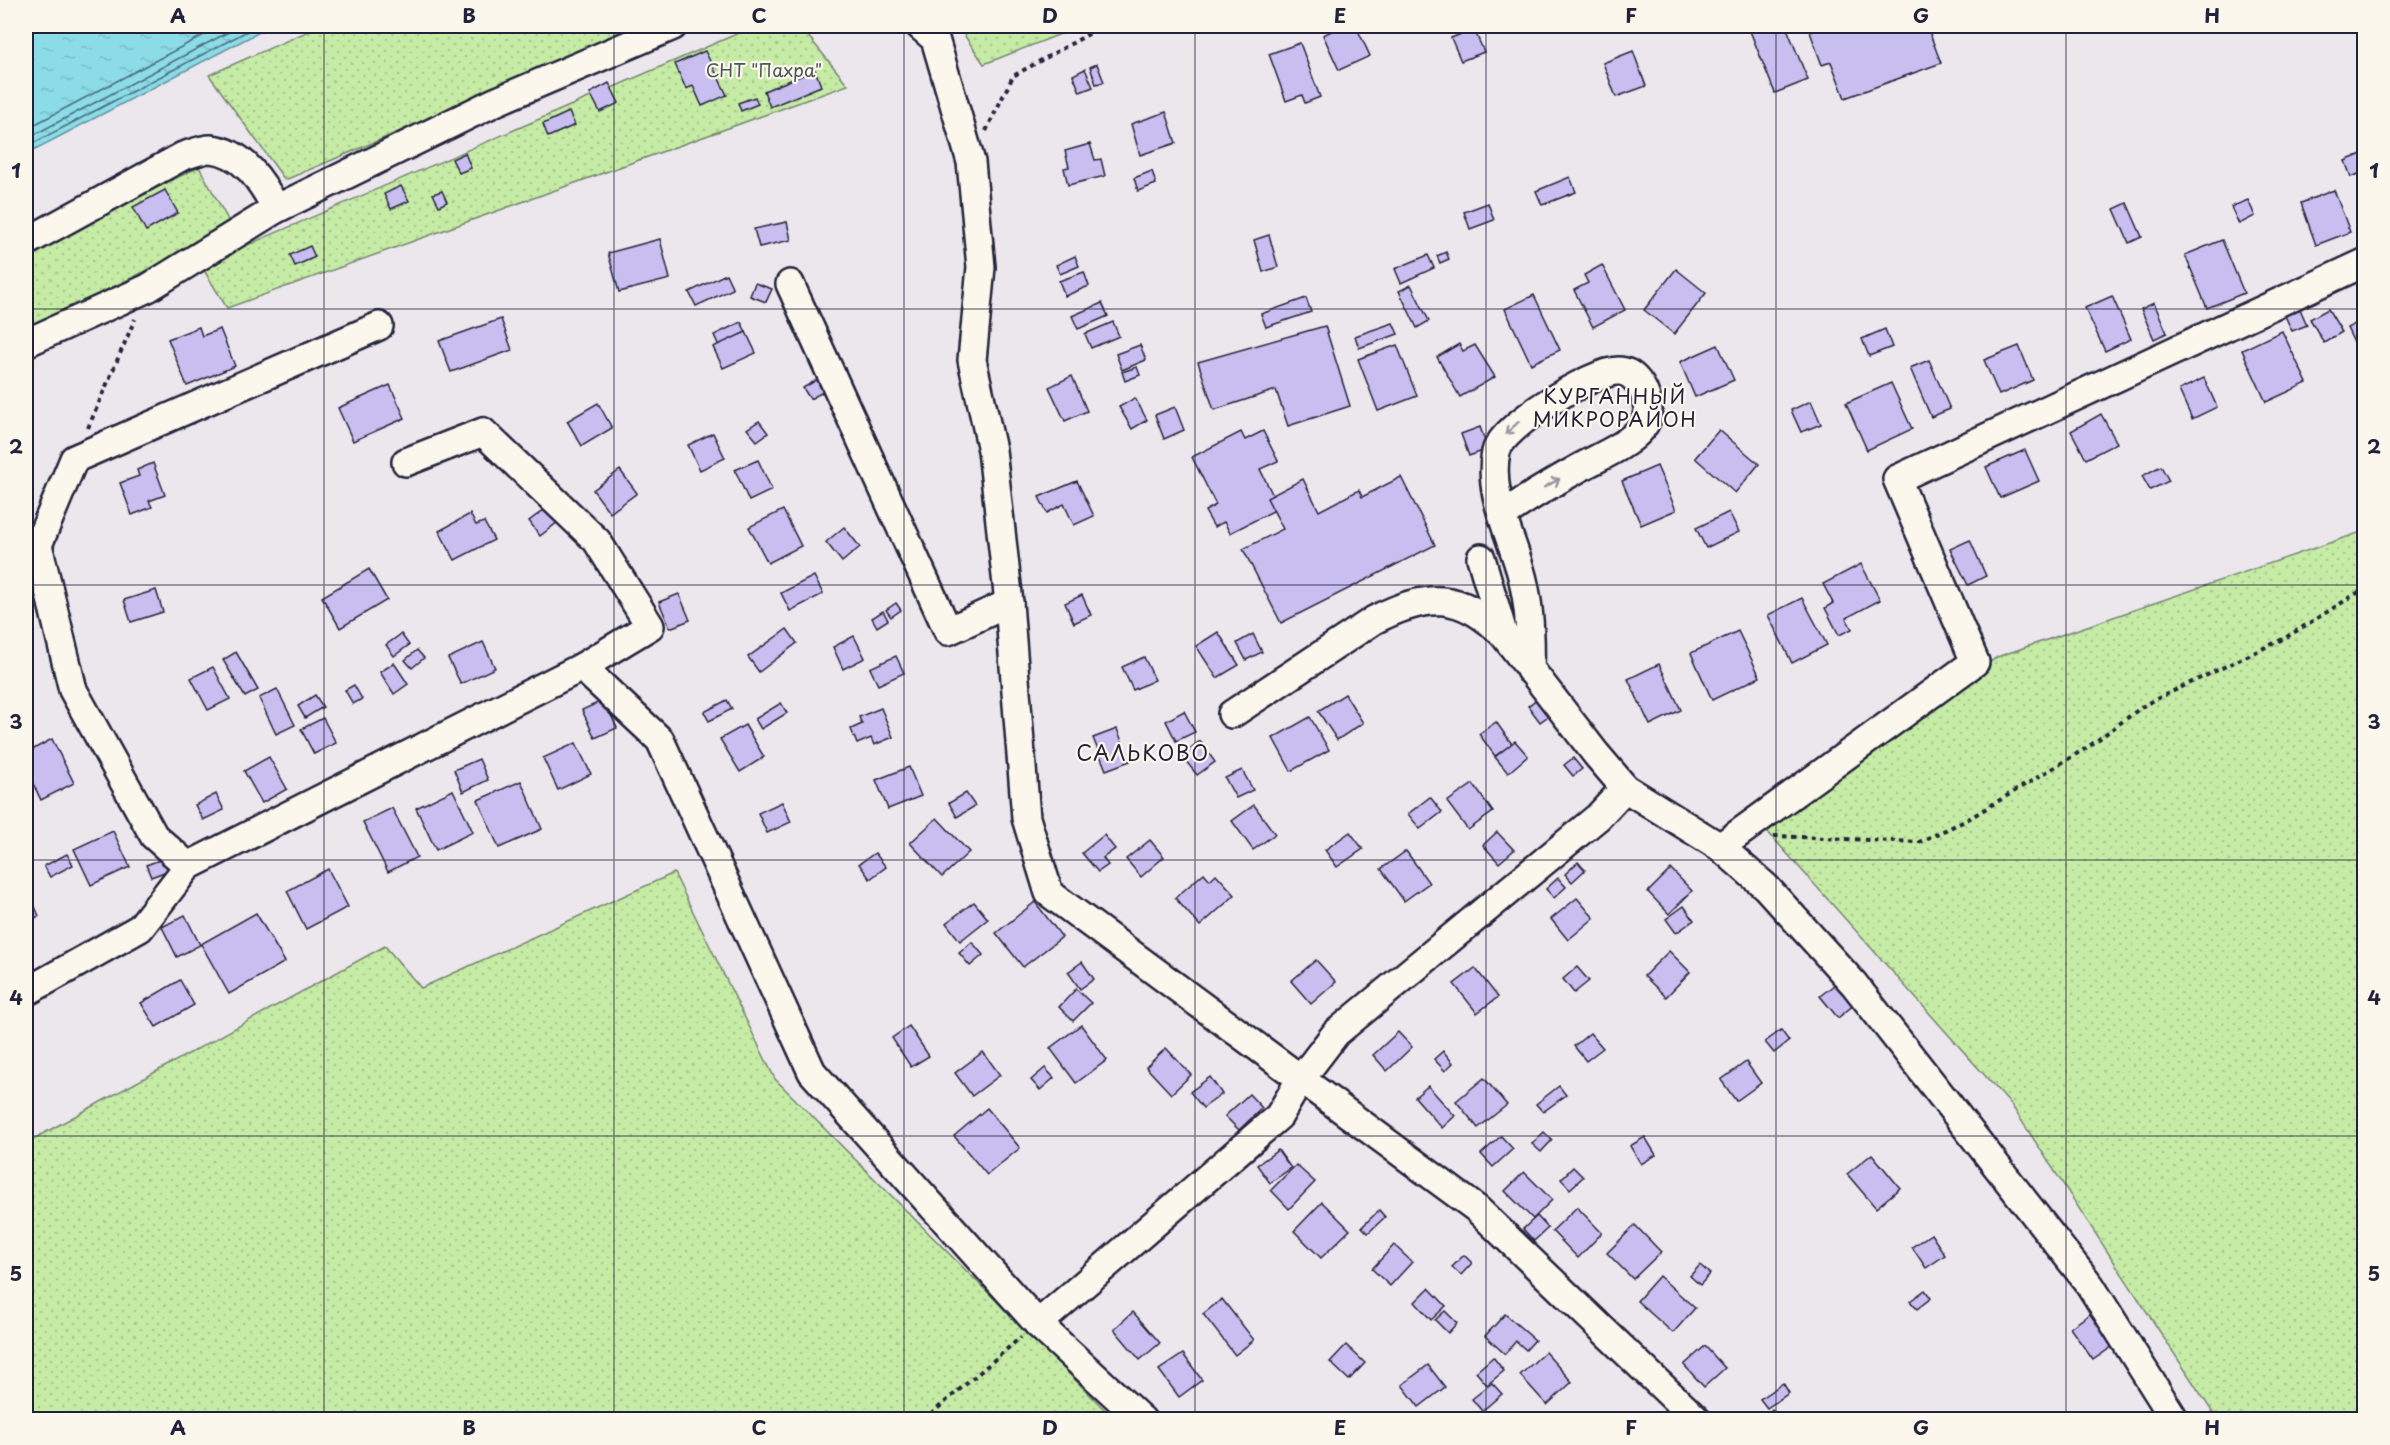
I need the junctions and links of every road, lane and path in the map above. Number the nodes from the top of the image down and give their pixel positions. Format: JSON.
{"nodes":[{"id":1,"x":673,"y":26,"type":"edge"},
{"id":2,"x":920,"y":26,"type":"edge"},
{"id":3,"x":1113,"y":26,"type":"edge"},
{"id":4,"x":971,"y":162,"type":"junction"},
{"id":5,"x":276,"y":209,"type":"junction"},
{"id":6,"x":26,"y":242,"type":"edge"},
{"id":7,"x":2364,"y":263,"type":"edge"},
{"id":8,"x":790,"y":284,"type":"dead end"},
{"id":9,"x":148,"y":288,"type":"junction"},
{"id":10,"x":379,"y":326,"type":"dead end"},
{"id":11,"x":26,"y":342,"type":"edge"},
{"id":12,"x":74,"y":459,"type":"junction"},
{"id":13,"x":406,"y":462,"type":"dead end"},
{"id":14,"x":1503,"y":515,"type":"junction"},
{"id":15,"x":32,"y":542,"type":"edge"},
{"id":16,"x":1481,"y":558,"type":"dead end"},
{"id":17,"x":2364,"y":589,"type":"edge"},
{"id":18,"x":1009,"y":603,"type":"junction"},
{"id":19,"x":1504,"y":635,"type":"junction"},
{"id":20,"x":582,"y":667,"type":"junction"},
{"id":21,"x":1530,"y":670,"type":"junction"},
{"id":22,"x":1232,"y":714,"type":"dead end"},
{"id":23,"x":1625,"y":788,"type":"junction"},
{"id":24,"x":1729,"y":841,"type":"junction"},
{"id":25,"x":188,"y":866,"type":"junction"},
{"id":26,"x":26,"y":992,"type":"edge"},
{"id":27,"x":1300,"y":1080,"type":"junction"},
{"id":28,"x":1038,"y":1324,"type":"junction"},
{"id":29,"x":924,"y":1419,"type":"edge"},
{"id":30,"x":1142,"y":1419,"type":"edge"},
{"id":31,"x":1697,"y":1419,"type":"edge"},
{"id":32,"x":2175,"y":1419,"type":"edge"}],
"edges":[{"from":1,"to":5,"type":"street"},
{"from":2,"to":4,"type":"street"},
{"from":3,"to":4,"type":"path"},
{"from":4,"to":18,"type":"street"},
{"from":5,"to":6,"type":"street"},
{"from":5,"to":9,"type":"street"},
{"from":7,"to":24,"type":"street"},
{"from":8,"to":18,"type":"street"},
{"from":9,"to":11,"type":"street"},
{"from":9,"to":12,"type":"path"},
{"from":10,"to":12,"type":"street"},
{"from":12,"to":15,"type":"street"},
{"from":13,"to":20,"type":"street"},
{"from":14,"to":14,"type":"street","one_way":true},
{"from":14,"to":21,"type":"street"},
{"from":15,"to":25,"type":"street"},
{"from":16,"to":19,"type":"street"},
{"from":17,"to":24,"type":"path"},
{"from":18,"to":27,"type":"street"},
{"from":19,"to":21,"type":"street"},
{"from":19,"to":22,"type":"street"},
{"from":20,"to":25,"type":"street"},
{"from":20,"to":28,"type":"street"},
{"from":21,"to":23,"type":"street"},
{"from":23,"to":24,"type":"street"},
{"from":23,"to":27,"type":"street"},
{"from":24,"to":32,"type":"street"},
{"from":25,"to":26,"type":"street"},
{"from":27,"to":28,"type":"street"},
{"from":27,"to":31,"type":"street"},
{"from":28,"to":29,"type":"path"},
{"from":28,"to":30,"type":"street"}]}
